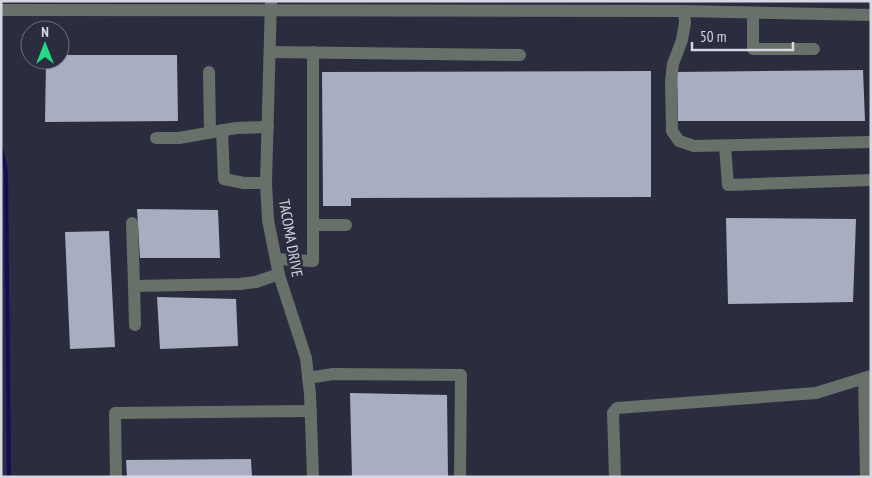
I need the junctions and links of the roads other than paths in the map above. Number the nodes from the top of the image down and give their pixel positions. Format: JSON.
{"nodes":[{"id":1,"x":271,"y":6,"type":"edge"},
{"id":2,"x":1,"y":10,"type":"edge"},
{"id":3,"x":684,"y":11,"type":"junction"},
{"id":4,"x":753,"y":13,"type":"junction"},
{"id":5,"x":871,"y":16,"type":"edge"},
{"id":6,"x":814,"y":49,"type":"dead end"},
{"id":7,"x":270,"y":52,"type":"junction"},
{"id":8,"x":314,"y":52,"type":"junction"},
{"id":9,"x":520,"y":54,"type":"dead end"},
{"id":10,"x":208,"y":72,"type":"dead end"},
{"id":11,"x":268,"y":127,"type":"junction"},
{"id":12,"x":216,"y":131,"type":"junction"},
{"id":13,"x":156,"y":138,"type":"dead end"},
{"id":14,"x":871,"y":142,"type":"edge"},
{"id":15,"x":725,"y":146,"type":"junction"},
{"id":16,"x":871,"y":180,"type":"edge"},
{"id":17,"x":266,"y":183,"type":"junction"},
{"id":18,"x":132,"y":223,"type":"dead end"},
{"id":19,"x":313,"y":225,"type":"junction"},
{"id":20,"x":346,"y":225,"type":"dead end"},
{"id":21,"x":276,"y":259,"type":"junction"},
{"id":22,"x":278,"y":274,"type":"junction"},
{"id":23,"x":134,"y":286,"type":"junction"},
{"id":24,"x":135,"y":325,"type":"dead end"},
{"id":25,"x":867,"y":377,"type":"edge"},
{"id":26,"x":308,"y":378,"type":"junction"},
{"id":27,"x":310,"y":411,"type":"junction"},
{"id":28,"x":116,"y":477,"type":"edge"},
{"id":29,"x":313,"y":477,"type":"edge"},
{"id":30,"x":460,"y":477,"type":"edge"},
{"id":31,"x":615,"y":477,"type":"edge"},
{"id":32,"x":866,"y":477,"type":"edge"}],
"edges":[{"from":1,"to":2,"type":"street"},
{"from":1,"to":3,"type":"street"},
{"from":1,"to":7,"type":"street","name":"TACOMA DRIVE"},
{"from":3,"to":4,"type":"street"},
{"from":3,"to":15,"type":"street"},
{"from":4,"to":5,"type":"street"},
{"from":4,"to":6,"type":"street"},
{"from":7,"to":8,"type":"street"},
{"from":7,"to":11,"type":"street","name":"TACOMA DRIVE"},
{"from":8,"to":9,"type":"street"},
{"from":8,"to":19,"type":"street"},
{"from":10,"to":12,"type":"street"},
{"from":11,"to":12,"type":"street"},
{"from":11,"to":17,"type":"street","name":"TACOMA DRIVE"},
{"from":12,"to":13,"type":"street"},
{"from":12,"to":17,"type":"street"},
{"from":14,"to":15,"type":"street"},
{"from":15,"to":16,"type":"street"},
{"from":17,"to":21,"type":"street","name":"TACOMA DRIVE"},
{"from":18,"to":23,"type":"street"},
{"from":19,"to":20,"type":"street"},
{"from":19,"to":21,"type":"street"},
{"from":21,"to":22,"type":"street","name":"TACOMA DRIVE"},
{"from":22,"to":23,"type":"street"},
{"from":22,"to":26,"type":"street","name":"TACOMA DRIVE"},
{"from":23,"to":24,"type":"street"},
{"from":25,"to":31,"type":"street"},
{"from":25,"to":32,"type":"street"},
{"from":26,"to":27,"type":"street","name":"TACOMA DRIVE"},
{"from":26,"to":30,"type":"street"},
{"from":27,"to":28,"type":"street"},
{"from":27,"to":29,"type":"street","name":"TACOMA DRIVE"}]}
